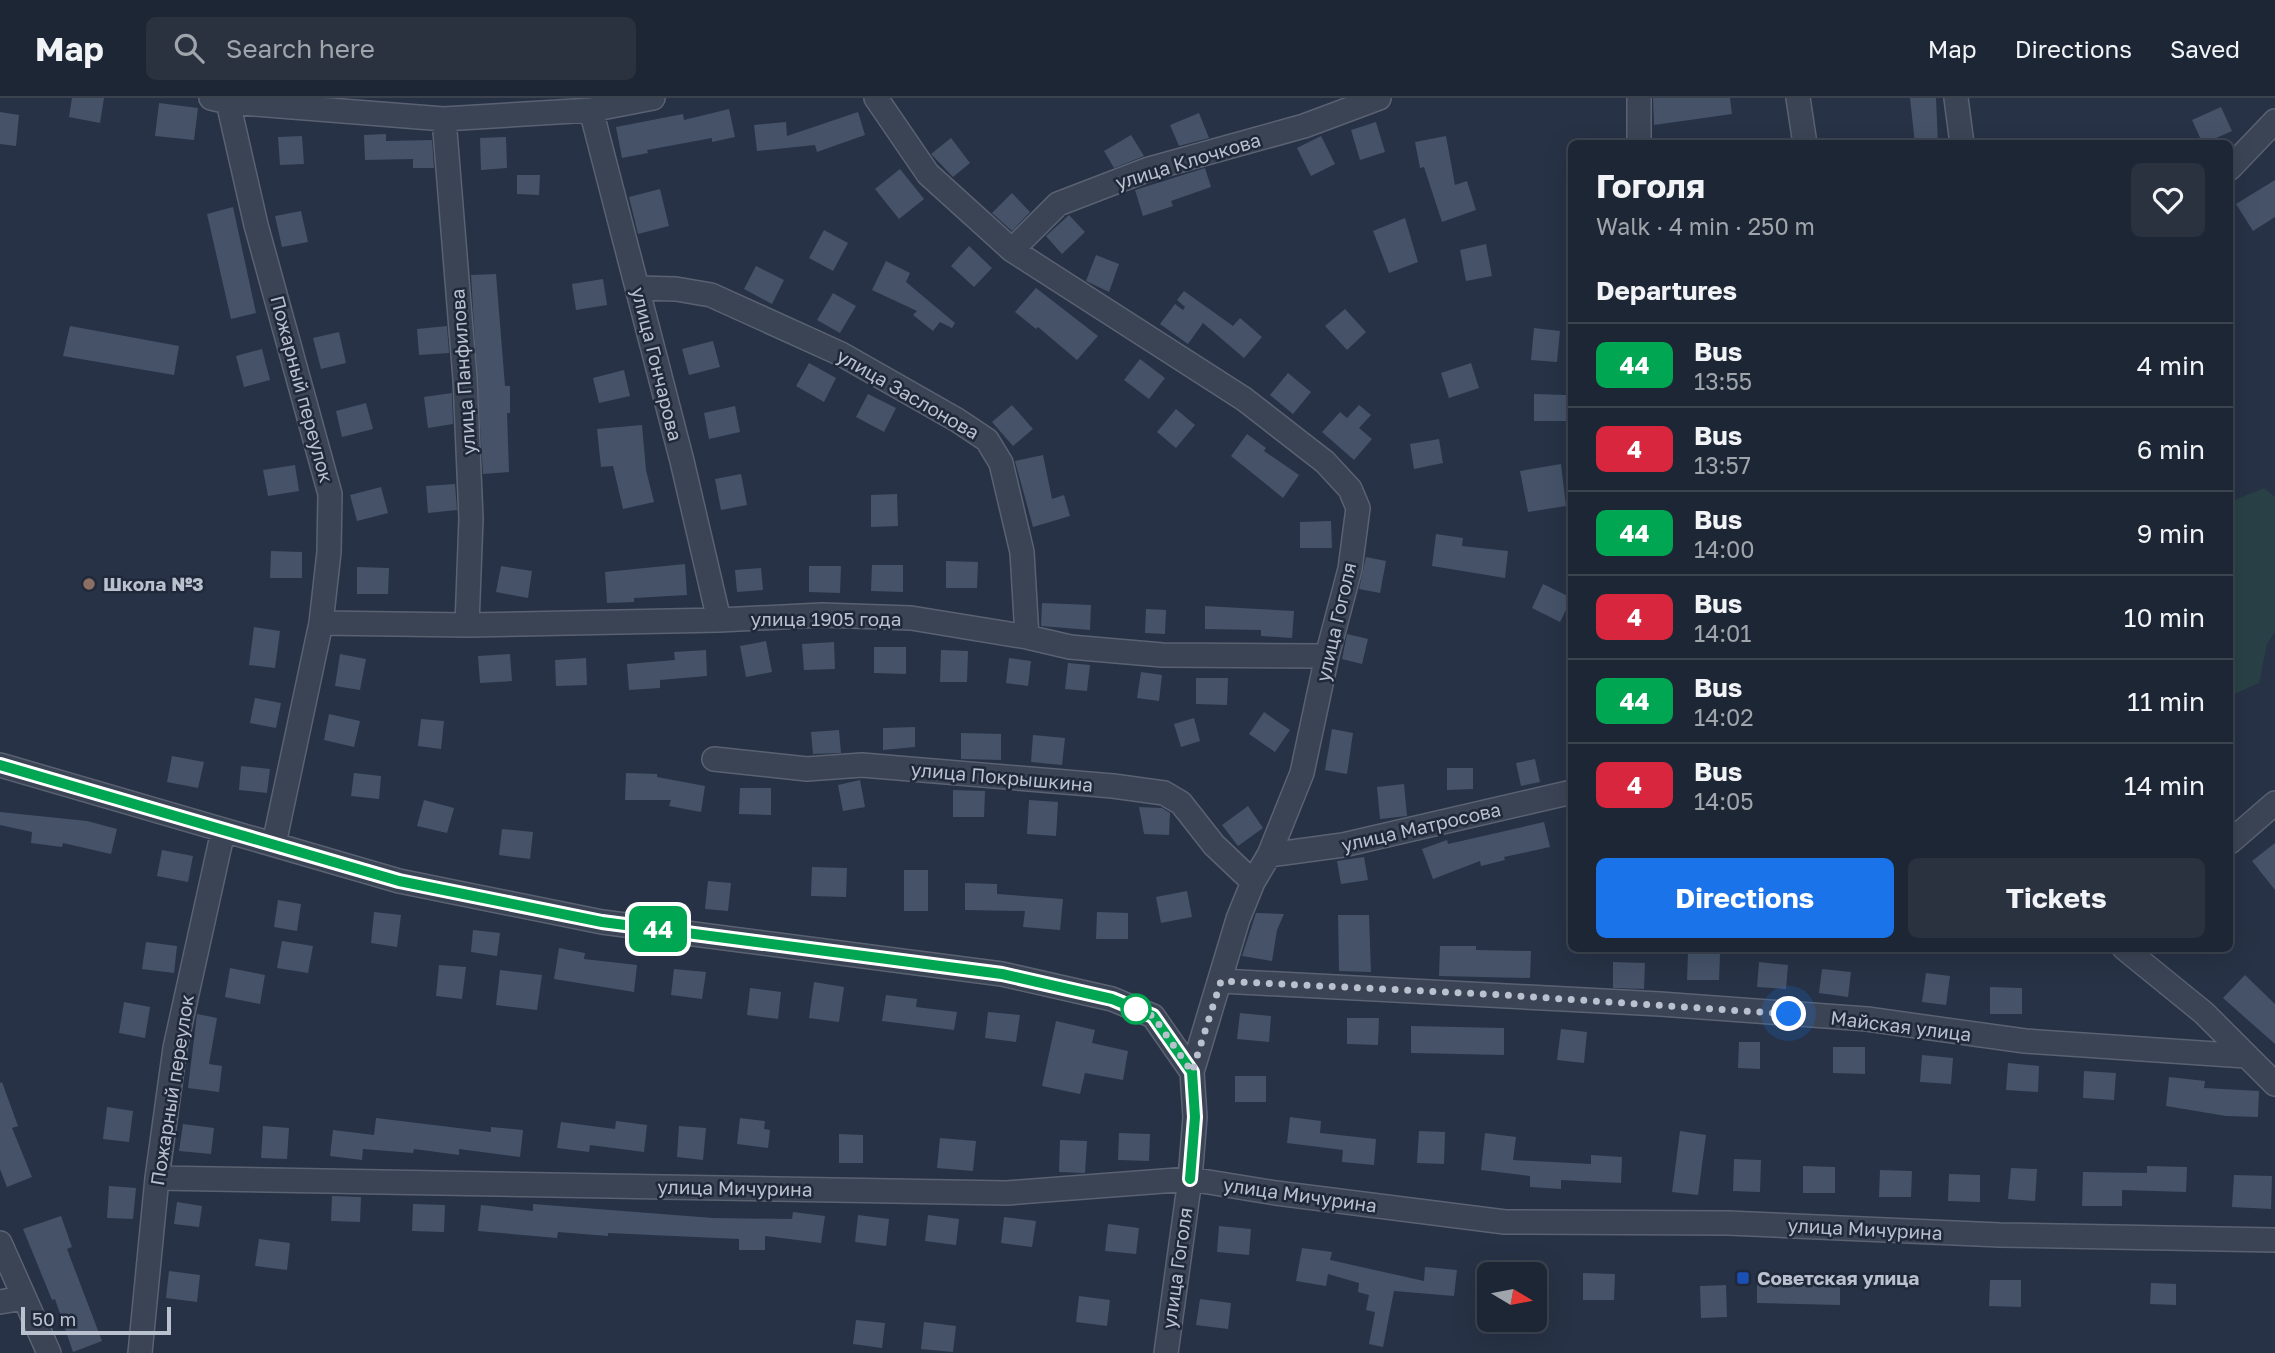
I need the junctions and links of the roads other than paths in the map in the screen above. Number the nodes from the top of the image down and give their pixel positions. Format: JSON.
{"nodes":[{"id":1,"x":653,"y":98,"type":"edge"},
{"id":2,"x":876,"y":98,"type":"edge"},
{"id":3,"x":1379,"y":98,"type":"edge"},
{"id":4,"x":1639,"y":98,"type":"edge"},
{"id":5,"x":1798,"y":98,"type":"edge"},
{"id":6,"x":1955,"y":98,"type":"edge"},
{"id":7,"x":219,"y":100,"type":"edge"},
{"id":8,"x":591,"y":110,"type":"junction"},
{"id":9,"x":444,"y":119,"type":"junction"},
{"id":10,"x":2275,"y":121,"type":"edge"},
{"id":11,"x":1639,"y":140,"type":"edge"},
{"id":12,"x":1804,"y":140,"type":"edge"},
{"id":13,"x":1961,"y":140,"type":"edge"},
{"id":14,"x":2233,"y":165,"type":"edge"},
{"id":15,"x":1012,"y":250,"type":"junction"},
{"id":16,"x":638,"y":288,"type":"junction"},
{"id":17,"x":719,"y":620,"type":"junction"},
{"id":18,"x":321,"y":623,"type":"junction"},
{"id":19,"x":467,"y":625,"type":"junction"},
{"id":20,"x":1027,"y":637,"type":"junction"},
{"id":21,"x":1327,"y":656,"type":"junction"},
{"id":22,"x":714,"y":759,"type":"dead end"},
{"id":23,"x":0,"y":765,"type":"edge"},
{"id":24,"x":1568,"y":793,"type":"edge"},
{"id":25,"x":2275,"y":803,"type":"edge"},
{"id":26,"x":223,"y":831,"type":"junction"},
{"id":27,"x":2233,"y":839,"type":"edge"},
{"id":28,"x":274,"y":844,"type":"junction"},
{"id":29,"x":1269,"y":855,"type":"junction"},
{"id":30,"x":1253,"y":882,"type":"junction"},
{"id":31,"x":2129,"y":952,"type":"edge"},
{"id":32,"x":1221,"y":981,"type":"junction"},
{"id":33,"x":2245,"y":1056,"type":"junction"},
{"id":34,"x":1192,"y":1072,"type":"junction"},
{"id":35,"x":2275,"y":1084,"type":"edge"},
{"id":36,"x":157,"y":1178,"type":"junction"},
{"id":37,"x":1190,"y":1179,"type":"junction"},
{"id":38,"x":2275,"y":1240,"type":"edge"},
{"id":39,"x":0,"y":1243,"type":"edge"},
{"id":40,"x":24,"y":1298,"type":"junction"},
{"id":41,"x":0,"y":1301,"type":"edge"},
{"id":42,"x":49,"y":1353,"type":"edge"},
{"id":43,"x":140,"y":1353,"type":"edge"},
{"id":44,"x":1166,"y":1353,"type":"edge"}],
"edges":[{"from":1,"to":8,"type":"street"},
{"from":2,"to":15,"type":"street","name":"улица Гоголя"},
{"from":3,"to":15,"type":"street","name":"улица Клочкова"},
{"from":4,"to":11,"type":"street"},
{"from":5,"to":12,"type":"street"},
{"from":6,"to":13,"type":"street"},
{"from":7,"to":9,"type":"street"},
{"from":7,"to":18,"type":"street","name":"Пожарный переулок"},
{"from":8,"to":9,"type":"street"},
{"from":8,"to":16,"type":"street","name":"улица Гончарова"},
{"from":9,"to":19,"type":"street","name":"улица Панфилова"},
{"from":10,"to":14,"type":"street"},
{"from":15,"to":21,"type":"street","name":"улица Гоголя"},
{"from":16,"to":17,"type":"street","name":"улица Гончарова"},
{"from":16,"to":20,"type":"street","name":"улица Заслонова"},
{"from":17,"to":19,"type":"street","name":"улица 1905 года"},
{"from":17,"to":20,"type":"street","name":"улица 1905 года"},
{"from":18,"to":19,"type":"street","name":"улица 1905 года"},
{"from":18,"to":28,"type":"street","name":"Пожарный переулок"},
{"from":20,"to":21,"type":"street","name":"улица 1905 года"},
{"from":21,"to":29,"type":"street","name":"улица Гоголя"},
{"from":22,"to":30,"type":"street","name":"улица Покрышкина"},
{"from":23,"to":26,"type":"street"},
{"from":24,"to":29,"type":"street","name":"улица Матросова"},
{"from":25,"to":27,"type":"street"},
{"from":26,"to":28,"type":"street"},
{"from":26,"to":36,"type":"street","name":"Пожарный переулок"},
{"from":28,"to":34,"type":"street"},
{"from":29,"to":30,"type":"street","name":"улица Гоголя"},
{"from":30,"to":32,"type":"street","name":"улица Гоголя"},
{"from":31,"to":33,"type":"street"},
{"from":32,"to":33,"type":"street","name":"Майская улица"},
{"from":32,"to":34,"type":"street","name":"улица Гоголя"},
{"from":33,"to":35,"type":"street"},
{"from":34,"to":37,"type":"street","name":"улица Гоголя"},
{"from":36,"to":37,"type":"street","name":"улица Мичурина"},
{"from":36,"to":43,"type":"street","name":"Пожарный переулок"},
{"from":37,"to":38,"type":"street","name":"улица Мичурина"},
{"from":37,"to":44,"type":"street","name":"улица Гоголя"},
{"from":39,"to":40,"type":"street"},
{"from":40,"to":41,"type":"street"},
{"from":40,"to":42,"type":"street"}]}
